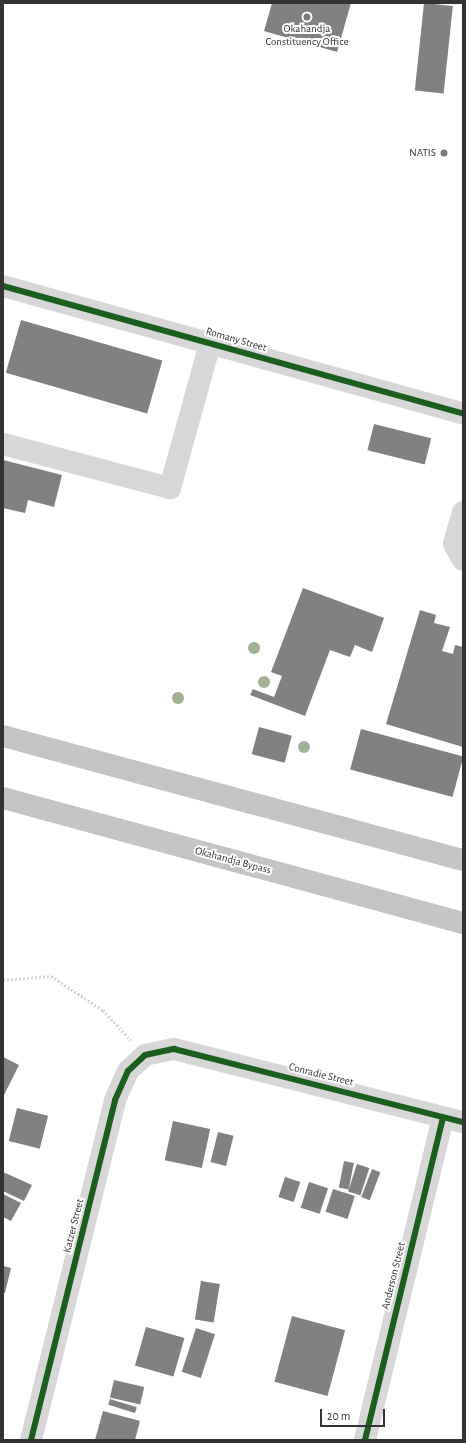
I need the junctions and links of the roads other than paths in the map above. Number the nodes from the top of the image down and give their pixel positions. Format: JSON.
{"nodes":[{"id":1,"x":3,"y":286,"type":"edge"},
{"id":2,"x":210,"y":344,"type":"junction"},
{"id":3,"x":463,"y":414,"type":"edge"},
{"id":4,"x":3,"y":444,"type":"edge"},
{"id":5,"x":463,"y":512,"type":"edge"},
{"id":6,"x":463,"y":560,"type":"edge"},
{"id":7,"x":3,"y":736,"type":"edge"},
{"id":8,"x":3,"y":798,"type":"edge"},
{"id":9,"x":463,"y":860,"type":"edge"},
{"id":10,"x":463,"y":923,"type":"edge"},
{"id":11,"x":174,"y":1049,"type":"joint"},
{"id":12,"x":453,"y":1119,"type":"edge"},
{"id":13,"x":31,"y":1440,"type":"edge"},
{"id":14,"x":365,"y":1440,"type":"edge"}],
"edges":[{"from":1,"to":2,"type":"street","name":"Romany Street"},
{"from":2,"to":3,"type":"street","name":"Romany Street"},
{"from":2,"to":4,"type":"street"},
{"from":5,"to":6,"type":"street"},
{"from":7,"to":9,"type":"highway"},
{"from":8,"to":10,"type":"highway","name":"Okahandja Bypass"},
{"from":11,"to":12,"type":"street","name":"Conradie Street"},
{"from":11,"to":13,"type":"street","name":"Katzer Street"},
{"from":12,"to":14,"type":"street","name":"Anderson Street"}]}
